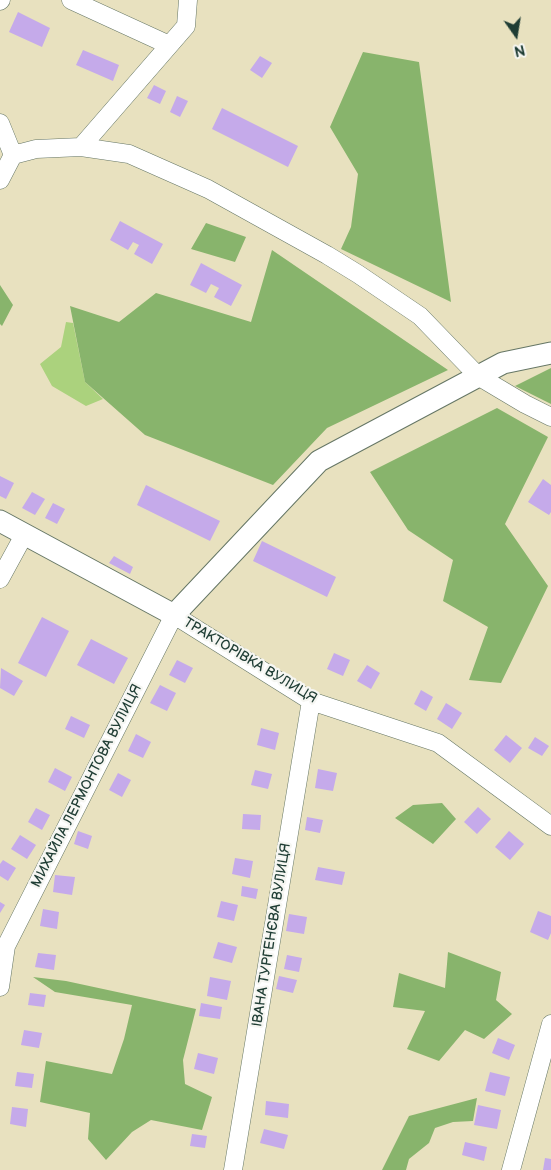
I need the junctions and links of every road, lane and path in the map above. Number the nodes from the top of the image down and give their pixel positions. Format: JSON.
{"nodes":[{"id":1,"x":71,"y":0,"type":"edge"},
{"id":2,"x":188,"y":0,"type":"edge"},
{"id":3,"x":169,"y":45,"type":"junction"},
{"id":4,"x":0,"y":123,"type":"edge"},
{"id":5,"x":81,"y":147,"type":"junction"},
{"id":6,"x":13,"y":155,"type":"junction"},
{"id":7,"x":0,"y":180,"type":"edge"},
{"id":8,"x":551,"y":353,"type":"edge"},
{"id":9,"x":478,"y":376,"type":"junction"},
{"id":10,"x":551,"y":417,"type":"edge"},
{"id":11,"x":0,"y":521,"type":"edge"},
{"id":12,"x":24,"y":535,"type":"junction"},
{"id":13,"x":0,"y":579,"type":"edge"},
{"id":14,"x":174,"y":615,"type":"junction"},
{"id":15,"x":311,"y":701,"type":"junction"},
{"id":16,"x":551,"y":826,"type":"edge"},
{"id":17,"x":3,"y":952,"type":"edge"},
{"id":18,"x":0,"y":987,"type":"edge"},
{"id":19,"x":551,"y":1024,"type":"edge"},
{"id":20,"x":233,"y":1170,"type":"edge"},
{"id":21,"x":510,"y":1170,"type":"edge"}],
"edges":[{"from":1,"to":3,"type":"street"},
{"from":2,"to":3,"type":"street"},
{"from":3,"to":5,"type":"street"},
{"from":4,"to":6,"type":"street"},
{"from":5,"to":6,"type":"street"},
{"from":5,"to":9,"type":"street"},
{"from":6,"to":7,"type":"street"},
{"from":8,"to":9,"type":"main road"},
{"from":9,"to":10,"type":"street"},
{"from":9,"to":14,"type":"main road"},
{"from":11,"to":12,"type":"main road","name":"ТРАКТОРІВКА ВУЛИЦЯ"},
{"from":12,"to":13,"type":"street"},
{"from":12,"to":14,"type":"main road","name":"ТРАКТОРІВКА ВУЛИЦЯ"},
{"from":14,"to":15,"type":"street","name":"ТРАКТОРІВКА ВУЛИЦЯ"},
{"from":14,"to":17,"type":"street","name":"МИХАЙЛА ЛЕРМОНТОВА ВУЛИЦЯ"},
{"from":15,"to":16,"type":"street","name":"ТРАКТОРІВКА ВУЛИЦЯ"},
{"from":15,"to":20,"type":"street","name":"ІВАНА ТУРГЕНЄВА ВУЛИЦЯ"},
{"from":17,"to":18,"type":"street","name":"МИХАЙЛА ЛЕРМОНТОВА ВУЛИЦЯ"},
{"from":19,"to":21,"type":"street"}]}
